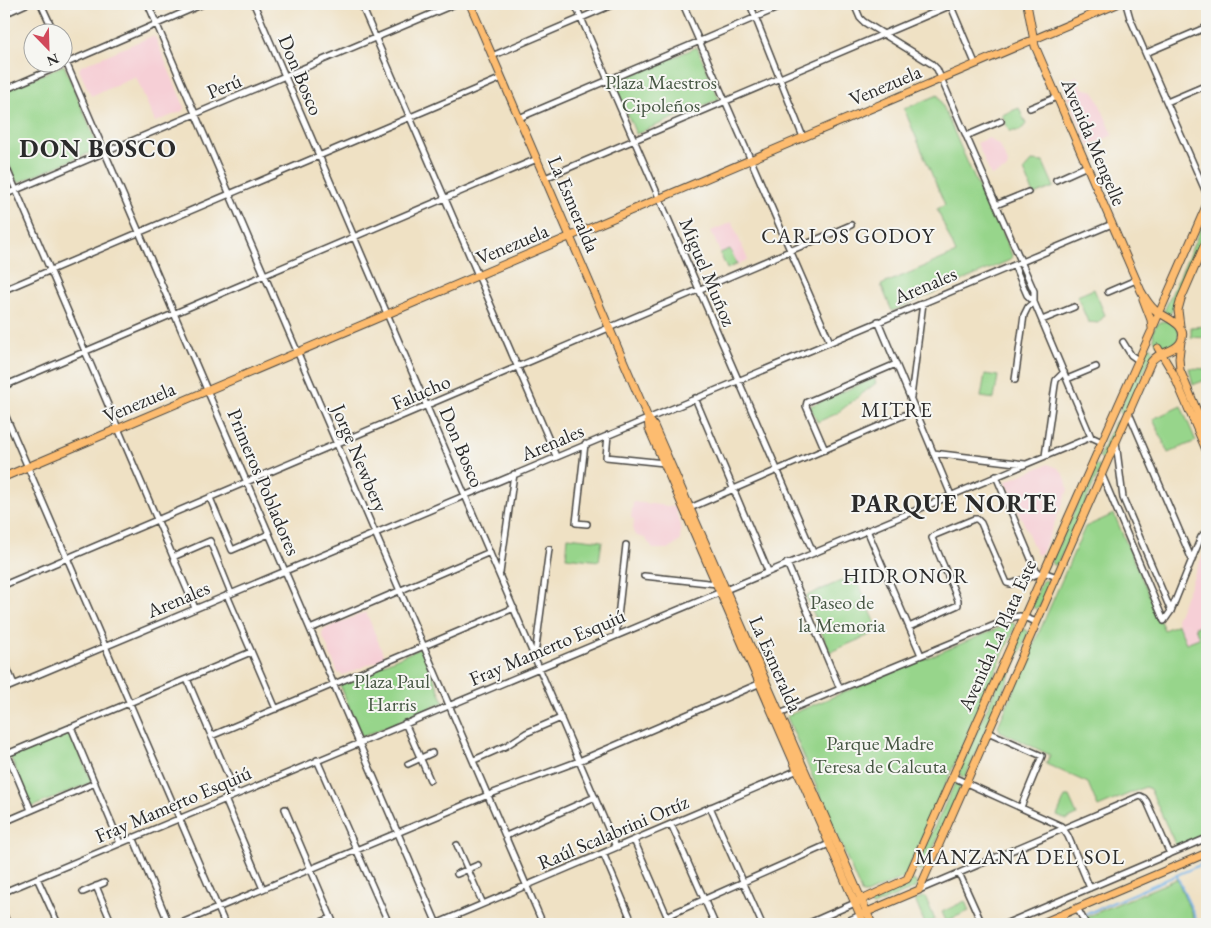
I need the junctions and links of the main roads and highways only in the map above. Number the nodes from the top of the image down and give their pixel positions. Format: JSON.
{"nodes":[{"id":1,"x":470,"y":4,"type":"edge"},
{"id":2,"x":1027,"y":4,"type":"edge"},
{"id":3,"x":1117,"y":4,"type":"edge"},
{"id":4,"x":1033,"y":39,"type":"junction"},
{"id":5,"x":1206,"y":207,"type":"edge"},
{"id":6,"x":1207,"y":220,"type":"edge"},
{"id":7,"x":570,"y":237,"type":"junction"},
{"id":8,"x":1207,"y":238,"type":"edge"},
{"id":9,"x":1141,"y":291,"type":"junction"},
{"id":10,"x":1159,"y":312,"type":"junction"},
{"id":11,"x":1170,"y":319,"type":"junction"},
{"id":12,"x":1152,"y":329,"type":"junction"},
{"id":13,"x":1182,"y":334,"type":"junction"},
{"id":14,"x":1163,"y":350,"type":"junction"},
{"id":15,"x":1196,"y":417,"type":"junction"},
{"id":16,"x":648,"y":418,"type":"junction"},
{"id":17,"x":1112,"y":420,"type":"junction"},
{"id":18,"x":1124,"y":425,"type":"junction"},
{"id":19,"x":1207,"y":435,"type":"edge"},
{"id":20,"x":1207,"y":452,"type":"edge"},
{"id":21,"x":1096,"y":455,"type":"junction"},
{"id":22,"x":1106,"y":466,"type":"junction"},
{"id":23,"x":4,"y":477,"type":"edge"},
{"id":24,"x":720,"y":588,"type":"junction"},
{"id":25,"x":800,"y":769,"type":"junction"},
{"id":26,"x":1207,"y":852,"type":"edge"},
{"id":27,"x":904,"y":882,"type":"junction"},
{"id":28,"x":920,"y":888,"type":"junction"},
{"id":29,"x":858,"y":901,"type":"junction"},
{"id":30,"x":863,"y":914,"type":"junction"},
{"id":31,"x":4,"y":916,"type":"edge"},
{"id":32,"x":7,"y":924,"type":"edge"},
{"id":33,"x":864,"y":924,"type":"edge"},
{"id":34,"x":872,"y":924,"type":"edge"},
{"id":35,"x":1040,"y":924,"type":"edge"}],
"edges":[{"from":1,"to":7,"type":"main road","name":"La Esmeralda"},
{"from":2,"to":4,"type":"main road","name":"Avenida Mengelle"},
{"from":3,"to":4,"type":"main road","name":"Venezuela"},
{"from":4,"to":7,"type":"main road","name":"Venezuela"},
{"from":4,"to":9,"type":"main road","name":"Avenida Mengelle"},
{"from":5,"to":6,"type":"main road"},
{"from":5,"to":10,"type":"main road","name":"Avenida La Plata Este"},
{"from":7,"to":16,"type":"main road","name":"La Esmeralda"},
{"from":7,"to":23,"type":"main road","name":"Venezuela"},
{"from":8,"to":13,"type":"main road"},
{"from":9,"to":10,"type":"main road","name":"Avenida Mengelle"},
{"from":9,"to":12,"type":"main road","name":"Avenida Mengelle"},
{"from":10,"to":11,"type":"main road","name":"Avenida Mengelle"},
{"from":10,"to":12,"type":"main road","name":"Avenida La Plata Este"},
{"from":11,"to":12,"type":"main road"},
{"from":11,"to":13,"type":"main road"},
{"from":12,"to":14,"type":"main road"},
{"from":12,"to":17,"type":"main road","name":"Avenida La Plata Este"},
{"from":13,"to":14,"type":"main road"},
{"from":13,"to":15,"type":"main road"},
{"from":14,"to":15,"type":"main road"},
{"from":14,"to":18,"type":"main road","name":"Avenida La Plata Este"},
{"from":15,"to":19,"type":"main road"},
{"from":15,"to":20,"type":"main road"},
{"from":16,"to":24,"type":"main road","name":"La Esmeralda"},
{"from":16,"to":24,"type":"main road","name":"La Esmeralda"},
{"from":17,"to":18,"type":"main road"},
{"from":17,"to":21,"type":"main road","name":"Avenida La Plata Este"},
{"from":18,"to":22,"type":"main road","name":"Avenida La Plata Este"},
{"from":21,"to":22,"type":"main road"},
{"from":21,"to":27,"type":"main road","name":"Avenida La Plata Este"},
{"from":22,"to":28,"type":"main road","name":"Avenida La Plata Este"},
{"from":24,"to":25,"type":"main road","name":"La Esmeralda"},
{"from":25,"to":29,"type":"main road","name":"La Esmeralda"},
{"from":25,"to":29,"type":"main road","name":"La Esmeralda"},
{"from":26,"to":35,"type":"main road"},
{"from":27,"to":28,"type":"main road"},
{"from":27,"to":29,"type":"main road"},
{"from":28,"to":30,"type":"main road"},
{"from":29,"to":30,"type":"main road","name":"La Esmeralda"},
{"from":30,"to":33,"type":"main road","name":"La Esmeralda"},
{"from":30,"to":34,"type":"main road","name":"La Esmeralda"},
{"from":31,"to":32,"type":"main road"}]}
